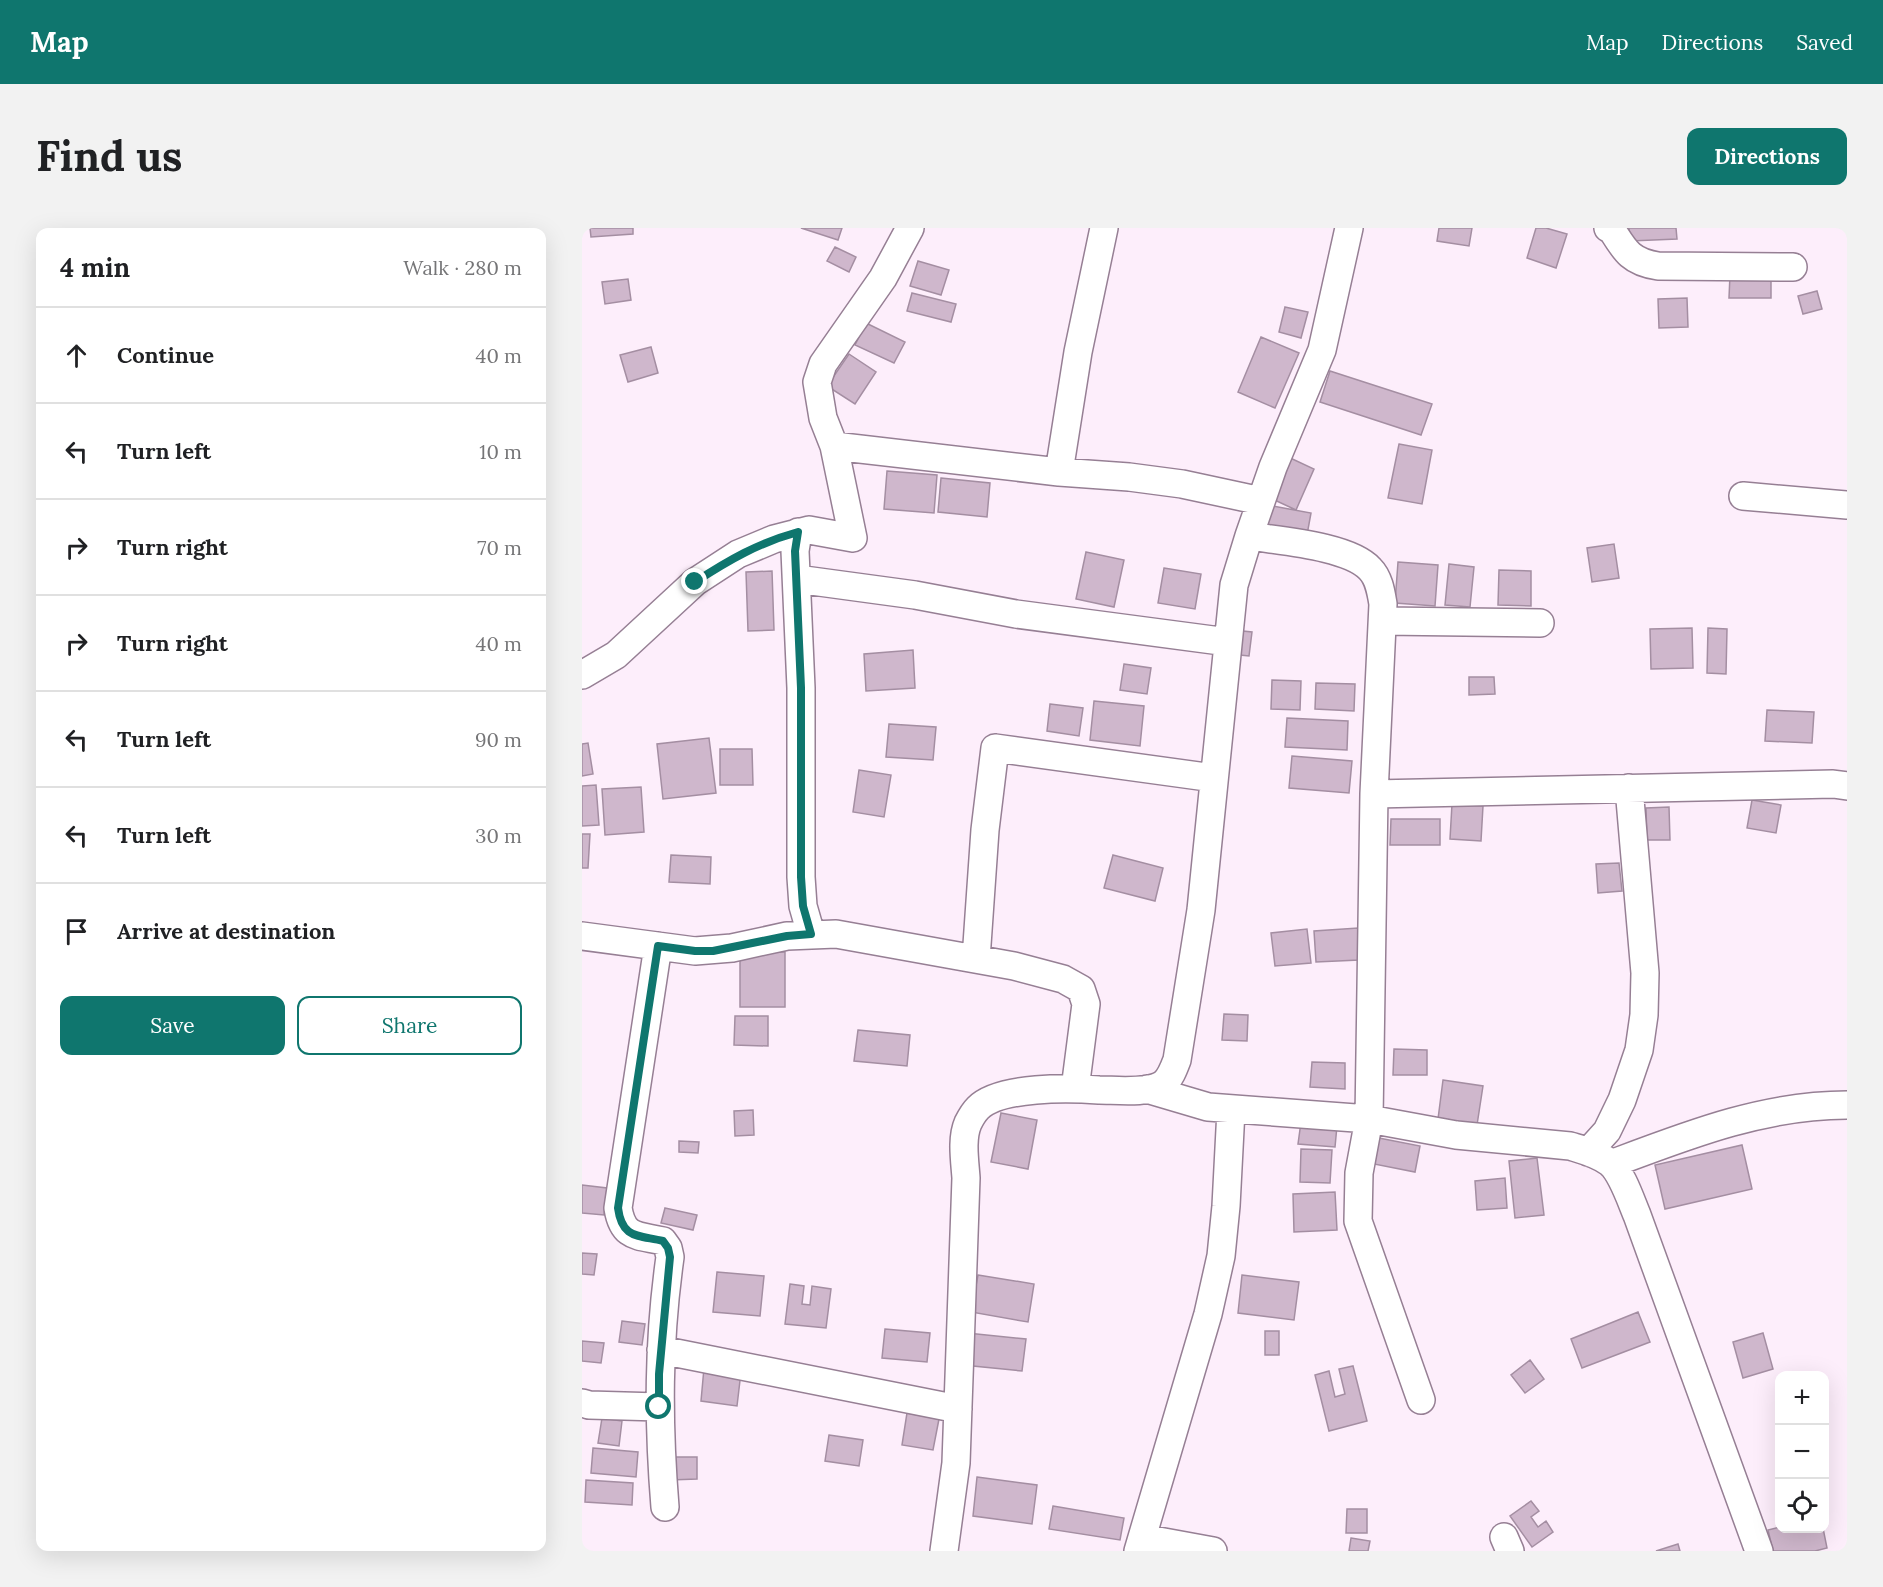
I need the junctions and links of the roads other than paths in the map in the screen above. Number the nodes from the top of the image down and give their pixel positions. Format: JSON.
{"nodes":[{"id":1,"x":913,"y":228,"type":"edge"},
{"id":2,"x":1104,"y":228,"type":"edge"},
{"id":3,"x":1349,"y":228,"type":"edge"},
{"id":4,"x":1608,"y":228,"type":"edge"},
{"id":5,"x":1792,"y":267,"type":"dead end"},
{"id":6,"x":834,"y":446,"type":"junction"},
{"id":7,"x":1059,"y":472,"type":"junction"},
{"id":8,"x":1743,"y":496,"type":"dead end"},
{"id":9,"x":1261,"y":501,"type":"junction"},
{"id":10,"x":1847,"y":505,"type":"edge"},
{"id":11,"x":798,"y":532,"type":"junction"},
{"id":12,"x":1249,"y":536,"type":"junction"},
{"id":13,"x":797,"y":579,"type":"junction"},
{"id":14,"x":1383,"y":621,"type":"junction"},
{"id":15,"x":1540,"y":623,"type":"dead end"},
{"id":16,"x":1228,"y":642,"type":"junction"},
{"id":17,"x":582,"y":675,"type":"edge"},
{"id":18,"x":1215,"y":778,"type":"junction"},
{"id":19,"x":1847,"y":786,"type":"edge"},
{"id":20,"x":1629,"y":788,"type":"junction"},
{"id":21,"x":1374,"y":794,"type":"junction"},
{"id":22,"x":811,"y":934,"type":"junction"},
{"id":23,"x":582,"y":936,"type":"edge"},
{"id":24,"x":658,"y":946,"type":"junction"},
{"id":25,"x":976,"y":959,"type":"junction"},
{"id":26,"x":1075,"y":1089,"type":"junction"},
{"id":27,"x":1147,"y":1089,"type":"junction"},
{"id":28,"x":1847,"y":1105,"type":"edge"},
{"id":29,"x":1231,"y":1110,"type":"junction"},
{"id":30,"x":1369,"y":1119,"type":"junction"},
{"id":31,"x":1588,"y":1152,"type":"junction"},
{"id":32,"x":1611,"y":1164,"type":"junction"},
{"id":33,"x":661,"y":1350,"type":"junction"},
{"id":34,"x":1421,"y":1400,"type":"dead end"},
{"id":35,"x":582,"y":1402,"type":"edge"},
{"id":36,"x":659,"y":1407,"type":"junction"},
{"id":37,"x":958,"y":1409,"type":"junction"},
{"id":38,"x":665,"y":1507,"type":"dead end"},
{"id":39,"x":1140,"y":1545,"type":"edge"},
{"id":40,"x":944,"y":1551,"type":"edge"},
{"id":41,"x":1213,"y":1551,"type":"edge"},
{"id":42,"x":1759,"y":1551,"type":"edge"}],
"edges":[{"from":1,"to":6,"type":"street"},
{"from":2,"to":7,"type":"street"},
{"from":3,"to":9,"type":"street"},
{"from":4,"to":5,"type":"street"},
{"from":6,"to":7,"type":"street"},
{"from":6,"to":11,"type":"street"},
{"from":7,"to":9,"type":"street"},
{"from":8,"to":10,"type":"street"},
{"from":9,"to":12,"type":"street"},
{"from":11,"to":13,"type":"street"},
{"from":11,"to":17,"type":"street"},
{"from":12,"to":14,"type":"street"},
{"from":12,"to":16,"type":"street"},
{"from":13,"to":16,"type":"street"},
{"from":13,"to":22,"type":"street"},
{"from":14,"to":15,"type":"street"},
{"from":14,"to":21,"type":"street"},
{"from":16,"to":18,"type":"street"},
{"from":18,"to":25,"type":"street"},
{"from":18,"to":27,"type":"street"},
{"from":19,"to":20,"type":"street"},
{"from":20,"to":21,"type":"street"},
{"from":20,"to":31,"type":"street"},
{"from":21,"to":30,"type":"street"},
{"from":22,"to":24,"type":"street"},
{"from":22,"to":25,"type":"street"},
{"from":23,"to":24,"type":"street"},
{"from":24,"to":33,"type":"street"},
{"from":25,"to":26,"type":"street"},
{"from":26,"to":27,"type":"street"},
{"from":26,"to":37,"type":"street"},
{"from":27,"to":29,"type":"street"},
{"from":28,"to":32,"type":"street"},
{"from":29,"to":30,"type":"street"},
{"from":29,"to":39,"type":"street"},
{"from":30,"to":31,"type":"street"},
{"from":30,"to":34,"type":"street"},
{"from":31,"to":32,"type":"street"},
{"from":32,"to":42,"type":"street"},
{"from":33,"to":36,"type":"street"},
{"from":33,"to":37,"type":"street"},
{"from":35,"to":36,"type":"street"},
{"from":36,"to":38,"type":"street"},
{"from":37,"to":40,"type":"street"},
{"from":39,"to":41,"type":"street"}]}
